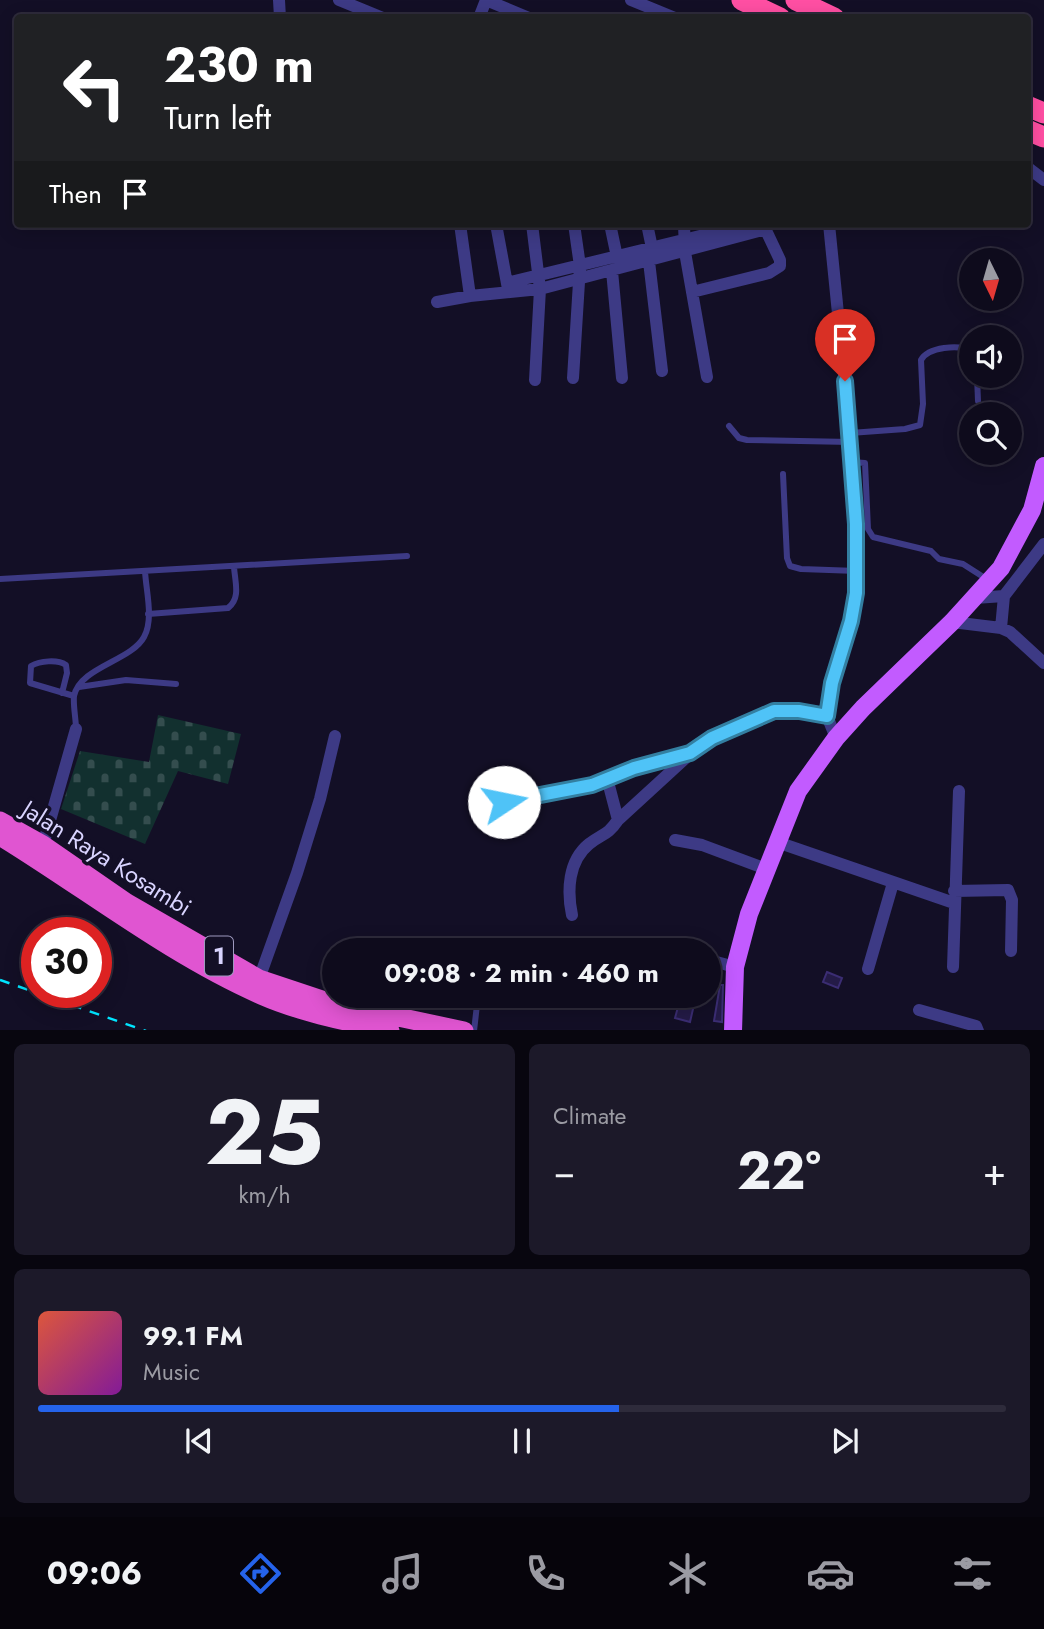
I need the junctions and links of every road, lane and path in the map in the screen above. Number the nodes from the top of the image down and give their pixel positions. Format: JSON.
{"nodes":[{"id":1,"x":339,"y":0,"type":"edge"},
{"id":2,"x":486,"y":0,"type":"edge"},
{"id":3,"x":631,"y":0,"type":"edge"},
{"id":4,"x":742,"y":0,"type":"edge"},
{"id":5,"x":796,"y":0,"type":"edge"},
{"id":6,"x":373,"y":14,"type":"edge"},
{"id":7,"x":519,"y":14,"type":"edge"},
{"id":8,"x":665,"y":14,"type":"edge"},
{"id":9,"x":772,"y":14,"type":"edge"},
{"id":10,"x":826,"y":14,"type":"edge"},
{"id":11,"x":461,"y":228,"type":"edge"},
{"id":12,"x":497,"y":228,"type":"edge"},
{"id":13,"x":533,"y":228,"type":"edge"},
{"id":14,"x":573,"y":228,"type":"edge"},
{"id":15,"x":611,"y":228,"type":"edge"},
{"id":16,"x":648,"y":228,"type":"edge"},
{"id":17,"x":684,"y":228,"type":"edge"},
{"id":18,"x":724,"y":228,"type":"edge"},
{"id":19,"x":760,"y":228,"type":"edge"},
{"id":20,"x":764,"y":228,"type":"edge"},
{"id":21,"x":829,"y":228,"type":"edge"},
{"id":22,"x":685,"y":246,"type":"junction"},
{"id":23,"x":649,"y":253,"type":"junction"},
{"id":24,"x":617,"y":257,"type":"junction"},
{"id":25,"x":612,"y":271,"type":"junction"},
{"id":26,"x":579,"y":273,"type":"junction"},
{"id":27,"x":540,"y":282,"type":"junction"},
{"id":28,"x":508,"y":288,"type":"junction"},
{"id":29,"x":692,"y":292,"type":"junction"},
{"id":30,"x":470,"y":296,"type":"junction"},
{"id":31,"x":437,"y":302,"type":"dead end"},
{"id":32,"x":959,"y":348,"type":"edge"},
{"id":33,"x":662,"y":371,"type":"dead end"},
{"id":34,"x":707,"y":377,"type":"dead end"},
{"id":35,"x":573,"y":378,"type":"dead end"},
{"id":36,"x":622,"y":378,"type":"dead end"},
{"id":37,"x":535,"y":380,"type":"dead end"},
{"id":38,"x":977,"y":388,"type":"edge"},
{"id":39,"x":978,"y":401,"type":"dead end"},
{"id":40,"x":729,"y":426,"type":"dead end"},
{"id":41,"x":851,"y":437,"type":"junction"},
{"id":42,"x":852,"y":462,"type":"junction"},
{"id":43,"x":1044,"y":466,"type":"edge"},
{"id":44,"x":783,"y":474,"type":"dead end"},
{"id":45,"x":1044,"y":544,"type":"edge"},
{"id":46,"x":407,"y":556,"type":"dead end"},
{"id":47,"x":234,"y":567,"type":"junction"},
{"id":48,"x":145,"y":572,"type":"junction"},
{"id":49,"x":857,"y":572,"type":"junction"},
{"id":50,"x":0,"y":579,"type":"edge"},
{"id":51,"x":990,"y":582,"type":"junction"},
{"id":52,"x":1004,"y":596,"type":"junction"},
{"id":53,"x":975,"y":598,"type":"junction"},
{"id":54,"x":148,"y":614,"type":"junction"},
{"id":55,"x":952,"y":622,"type":"junction"},
{"id":56,"x":1001,"y":628,"type":"junction"},
{"id":57,"x":1044,"y":663,"type":"edge"},
{"id":58,"x":176,"y":684,"type":"dead end"},
{"id":59,"x":79,"y":687,"type":"junction"},
{"id":60,"x":62,"y":692,"type":"junction"},
{"id":61,"x":74,"y":696,"type":"junction"},
{"id":62,"x":827,"y":716,"type":"junction"},
{"id":63,"x":76,"y":729,"type":"joint"},
{"id":64,"x":335,"y":736,"type":"dead end"},
{"id":65,"x":836,"y":738,"type":"junction"},
{"id":66,"x":690,"y":753,"type":"junction"},
{"id":67,"x":607,"y":778,"type":"junction"},
{"id":68,"x":959,"y":791,"type":"dead end"},
{"id":69,"x":504,"y":802,"type":"dead end"},
{"id":70,"x":618,"y":820,"type":"junction"},
{"id":71,"x":0,"y":821,"type":"edge"},
{"id":72,"x":0,"y":836,"type":"edge"},
{"id":73,"x":676,"y":840,"type":"dead end"},
{"id":74,"x":777,"y":842,"type":"junction"},
{"id":75,"x":43,"y":845,"type":"junction"},
{"id":76,"x":766,"y":869,"type":"junction"},
{"id":77,"x":893,"y":883,"type":"junction"},
{"id":78,"x":954,"y":897,"type":"junction"},
{"id":79,"x":572,"y":915,"type":"dead end"},
{"id":80,"x":1011,"y":951,"type":"dead end"},
{"id":81,"x":721,"y":963,"type":"edge"},
{"id":82,"x":735,"y":967,"type":"junction"},
{"id":83,"x":953,"y":967,"type":"dead end"},
{"id":84,"x":869,"y":969,"type":"dead end"},
{"id":85,"x":259,"y":979,"type":"junction"},
{"id":86,"x":477,"y":1008,"type":"edge"},
{"id":87,"x":919,"y":1010,"type":"dead end"},
{"id":88,"x":385,"y":1030,"type":"edge"},
{"id":89,"x":459,"y":1030,"type":"edge"},
{"id":90,"x":474,"y":1030,"type":"edge"},
{"id":91,"x":733,"y":1030,"type":"edge"},
{"id":92,"x":978,"y":1030,"type":"edge"}],
"edges":[{"from":1,"to":6,"type":"street"},
{"from":2,"to":7,"type":"street"},
{"from":3,"to":8,"type":"street"},
{"from":4,"to":9,"type":"highway"},
{"from":5,"to":10,"type":"highway"},
{"from":11,"to":30,"type":"street"},
{"from":12,"to":28,"type":"street"},
{"from":13,"to":27,"type":"street"},
{"from":14,"to":26,"type":"street"},
{"from":15,"to":24,"type":"street"},
{"from":16,"to":23,"type":"street"},
{"from":17,"to":22,"type":"street"},
{"from":18,"to":22,"type":"street"},
{"from":19,"to":22,"type":"street"},
{"from":20,"to":29,"type":"street"},
{"from":21,"to":41,"type":"street"},
{"from":22,"to":23,"type":"street"},
{"from":22,"to":29,"type":"street"},
{"from":23,"to":24,"type":"street"},
{"from":23,"to":25,"type":"street"},
{"from":23,"to":33,"type":"street"},
{"from":24,"to":26,"type":"street"},
{"from":25,"to":26,"type":"street"},
{"from":25,"to":36,"type":"street"},
{"from":26,"to":27,"type":"street"},
{"from":26,"to":35,"type":"street"},
{"from":27,"to":28,"type":"street"},
{"from":27,"to":37,"type":"street"},
{"from":28,"to":30,"type":"street"},
{"from":29,"to":34,"type":"street"},
{"from":30,"to":31,"type":"street"},
{"from":32,"to":41,"type":"lane"},
{"from":38,"to":39,"type":"lane"},
{"from":40,"to":41,"type":"lane"},
{"from":41,"to":42,"type":"street"},
{"from":42,"to":49,"type":"street"},
{"from":42,"to":51,"type":"lane"},
{"from":43,"to":51,"type":"main road"},
{"from":44,"to":49,"type":"lane"},
{"from":45,"to":52,"type":"street"},
{"from":46,"to":47,"type":"lane"},
{"from":47,"to":48,"type":"lane"},
{"from":47,"to":54,"type":"lane"},
{"from":48,"to":50,"type":"lane"},
{"from":48,"to":54,"type":"lane"},
{"from":49,"to":62,"type":"street"},
{"from":51,"to":53,"type":"main road"},
{"from":52,"to":53,"type":"street"},
{"from":52,"to":56,"type":"street"},
{"from":53,"to":55,"type":"main road"},
{"from":54,"to":59,"type":"lane"},
{"from":55,"to":56,"type":"street"},
{"from":55,"to":65,"type":"main road"},
{"from":56,"to":57,"type":"street"},
{"from":58,"to":59,"type":"lane"},
{"from":59,"to":61,"type":"lane"},
{"from":60,"to":60,"type":"lane"},
{"from":60,"to":61,"type":"lane"},
{"from":61,"to":63,"type":"lane"},
{"from":62,"to":65,"type":"street"},
{"from":62,"to":66,"type":"street"},
{"from":63,"to":75,"type":"street"},
{"from":64,"to":85,"type":"street"},
{"from":65,"to":74,"type":"main road"},
{"from":66,"to":67,"type":"street"},
{"from":66,"to":70,"type":"street"},
{"from":67,"to":69,"type":"street"},
{"from":67,"to":70,"type":"street"},
{"from":68,"to":78,"type":"street"},
{"from":70,"to":79,"type":"street"},
{"from":71,"to":75,"type":"highway","name":"Jalan Raya Kosambi","number":"1"},
{"from":72,"to":88,"type":"highway","name":"Jalan Raya Kosambi","number":"1"},
{"from":73,"to":76,"type":"street"},
{"from":74,"to":76,"type":"main road"},
{"from":74,"to":77,"type":"street"},
{"from":75,"to":85,"type":"highway","name":"Jalan Raya Kosambi","number":"1"},
{"from":76,"to":82,"type":"main road"},
{"from":77,"to":78,"type":"street"},
{"from":77,"to":84,"type":"street"},
{"from":78,"to":80,"type":"street"},
{"from":78,"to":83,"type":"street"},
{"from":81,"to":82,"type":"street"},
{"from":82,"to":91,"type":"main road"},
{"from":85,"to":89,"type":"highway","name":"Jalan Raya Kosambi","number":"1"},
{"from":86,"to":90,"type":"lane"},
{"from":87,"to":92,"type":"street"}]}
